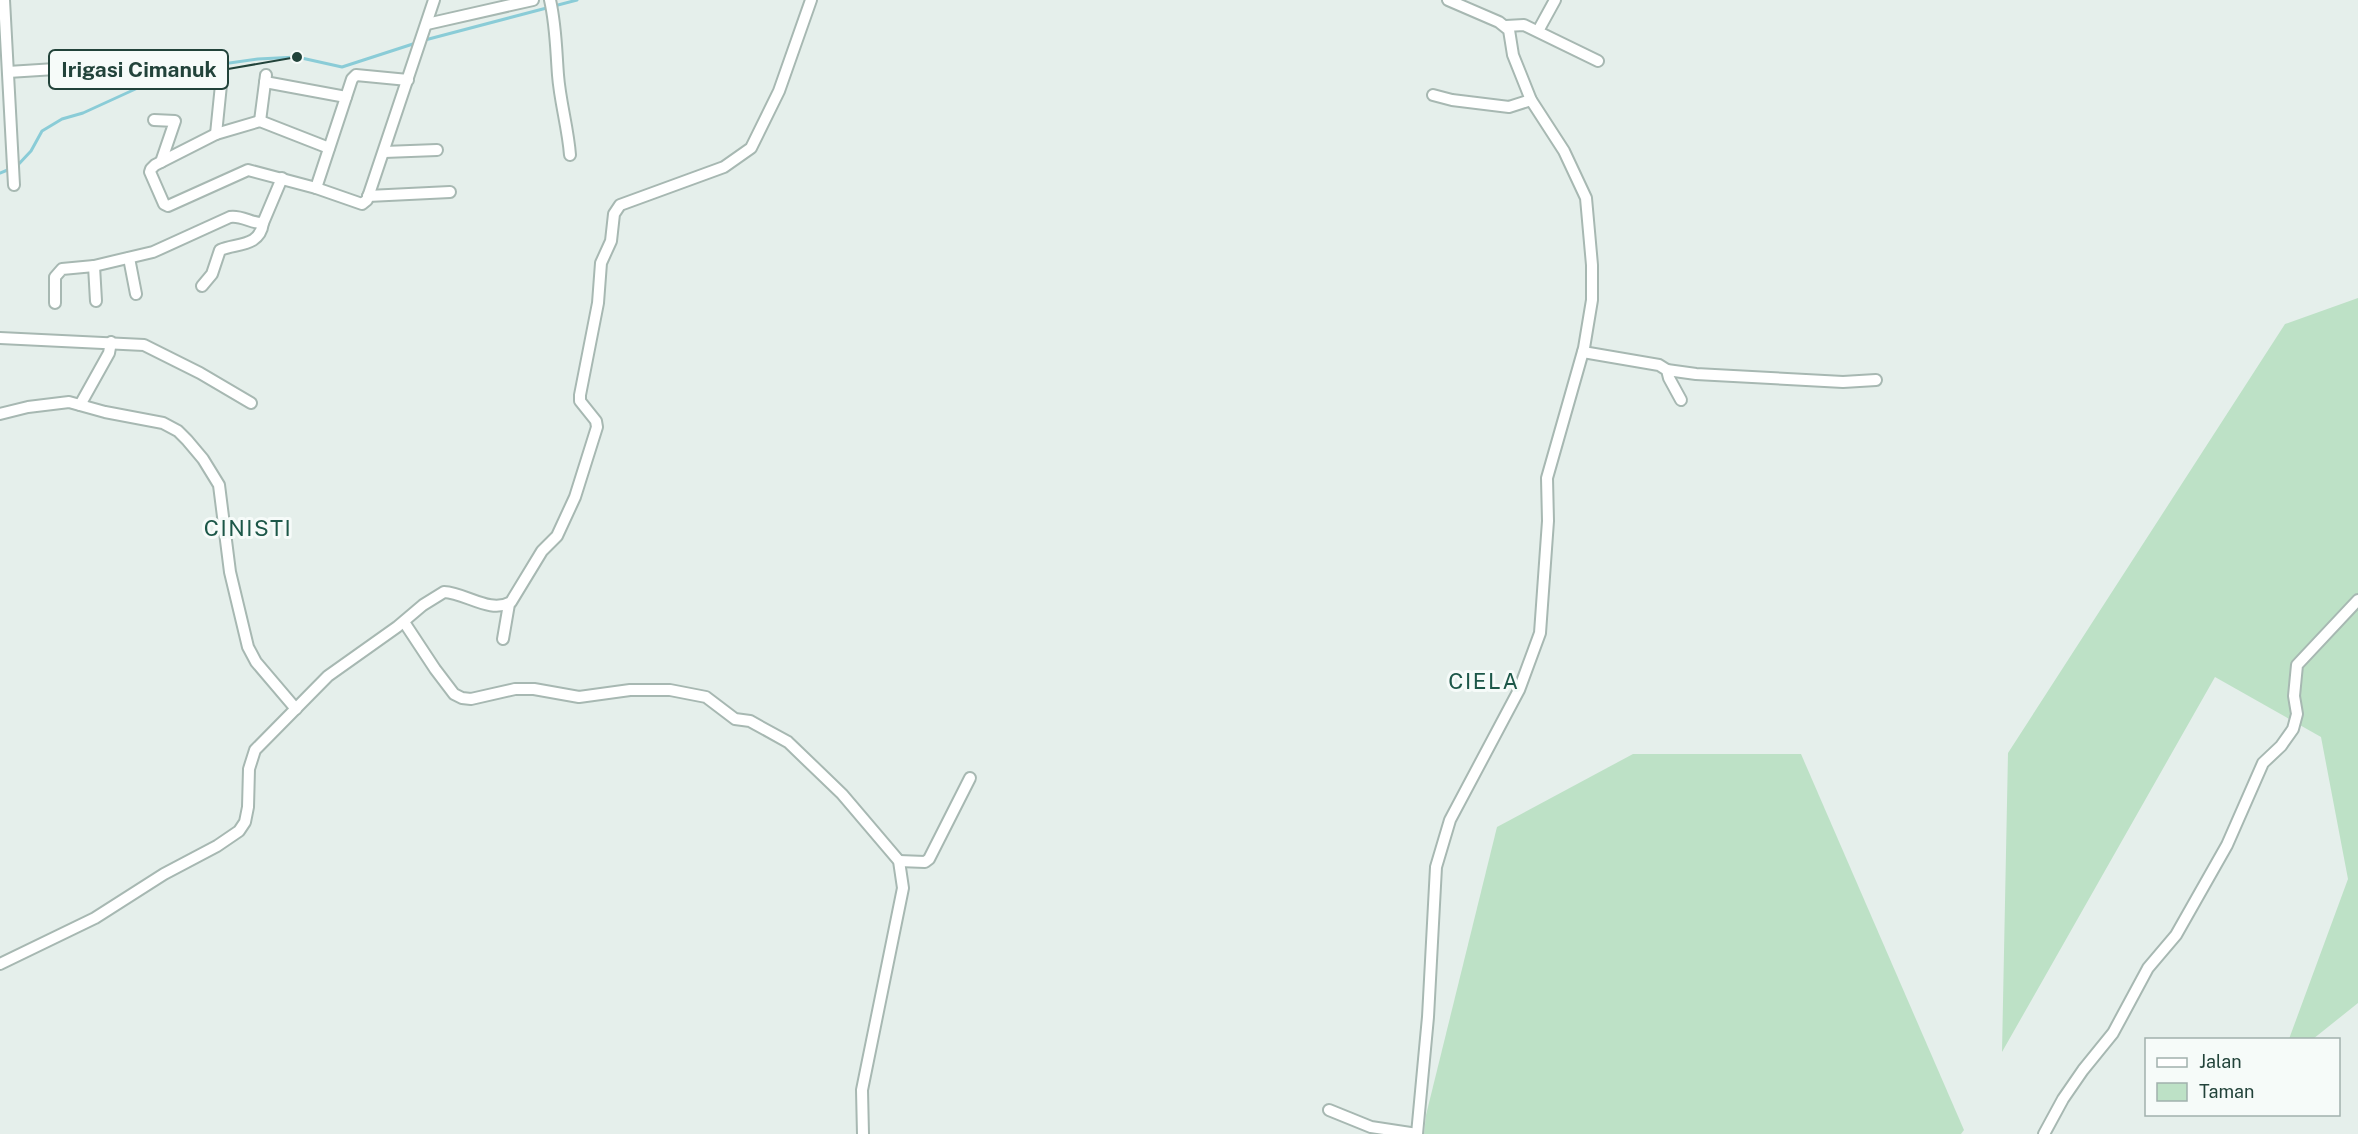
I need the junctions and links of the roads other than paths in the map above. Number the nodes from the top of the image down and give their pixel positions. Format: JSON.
{"nodes":[{"id":1,"x":4,"y":0,"type":"edge"},
{"id":2,"x":434,"y":0,"type":"edge"},
{"id":3,"x":533,"y":0,"type":"edge"},
{"id":4,"x":811,"y":0,"type":"edge"},
{"id":5,"x":1448,"y":0,"type":"edge"},
{"id":6,"x":1555,"y":0,"type":"edge"},
{"id":7,"x":550,"y":3,"type":"edge"},
{"id":8,"x":427,"y":26,"type":"junction"},
{"id":9,"x":1506,"y":26,"type":"junction"},
{"id":10,"x":1538,"y":31,"type":"junction"},
{"id":11,"x":1598,"y":61,"type":"dead end"},
{"id":12,"x":87,"y":67,"type":"dead end"},
{"id":13,"x":8,"y":72,"type":"junction"},
{"id":14,"x":222,"y":75,"type":"dead end"},
{"id":15,"x":408,"y":80,"type":"junction"},
{"id":16,"x":1434,"y":95,"type":"dead end"},
{"id":17,"x":346,"y":97,"type":"junction"},
{"id":18,"x":1531,"y":100,"type":"junction"},
{"id":19,"x":154,"y":120,"type":"dead end"},
{"id":20,"x":260,"y":121,"type":"junction"},
{"id":21,"x":216,"y":134,"type":"junction"},
{"id":22,"x":329,"y":148,"type":"junction"},
{"id":23,"x":437,"y":150,"type":"dead end"},
{"id":24,"x":384,"y":152,"type":"junction"},
{"id":25,"x":570,"y":155,"type":"dead end"},
{"id":26,"x":161,"y":162,"type":"junction"},
{"id":27,"x":282,"y":178,"type":"junction"},
{"id":28,"x":14,"y":185,"type":"dead end"},
{"id":29,"x":316,"y":188,"type":"junction"},
{"id":30,"x":450,"y":192,"type":"dead end"},
{"id":31,"x":368,"y":196,"type":"junction"},
{"id":32,"x":263,"y":223,"type":"junction"},
{"id":33,"x":129,"y":258,"type":"junction"},
{"id":34,"x":94,"y":266,"type":"junction"},
{"id":35,"x":202,"y":286,"type":"dead end"},
{"id":36,"x":136,"y":294,"type":"dead end"},
{"id":37,"x":96,"y":302,"type":"dead end"},
{"id":38,"x":55,"y":303,"type":"dead end"},
{"id":39,"x":0,"y":338,"type":"edge"},
{"id":40,"x":111,"y":342,"type":"junction"},
{"id":41,"x":1583,"y":352,"type":"junction"},
{"id":42,"x":1667,"y":370,"type":"junction"},
{"id":43,"x":1876,"y":380,"type":"dead end"},
{"id":44,"x":1681,"y":400,"type":"dead end"},
{"id":45,"x":251,"y":403,"type":"dead end"},
{"id":46,"x":80,"y":405,"type":"junction"},
{"id":47,"x":0,"y":414,"type":"edge"},
{"id":48,"x":2358,"y":600,"type":"edge"},
{"id":49,"x":508,"y":604,"type":"junction"},
{"id":50,"x":404,"y":622,"type":"junction"},
{"id":51,"x":503,"y":639,"type":"dead end"},
{"id":52,"x":296,"y":709,"type":"junction"},
{"id":53,"x":970,"y":778,"type":"dead end"},
{"id":54,"x":899,"y":861,"type":"junction"},
{"id":55,"x":0,"y":964,"type":"edge"},
{"id":56,"x":1329,"y":1110,"type":"dead end"},
{"id":57,"x":863,"y":1134,"type":"edge"},
{"id":58,"x":2044,"y":1134,"type":"edge"}],
"edges":[{"from":1,"to":13,"type":"street"},
{"from":2,"to":8,"type":"street"},
{"from":3,"to":8,"type":"street"},
{"from":4,"to":49,"type":"street"},
{"from":5,"to":9,"type":"street"},
{"from":6,"to":10,"type":"street"},
{"from":7,"to":25,"type":"street"},
{"from":8,"to":15,"type":"street"},
{"from":9,"to":10,"type":"street"},
{"from":9,"to":18,"type":"street"},
{"from":10,"to":11,"type":"street"},
{"from":12,"to":13,"type":"street"},
{"from":13,"to":28,"type":"street"},
{"from":14,"to":21,"type":"street"},
{"from":15,"to":17,"type":"street"},
{"from":15,"to":24,"type":"street"},
{"from":16,"to":18,"type":"street"},
{"from":17,"to":20,"type":"street"},
{"from":17,"to":22,"type":"street"},
{"from":18,"to":41,"type":"street"},
{"from":19,"to":26,"type":"street"},
{"from":20,"to":21,"type":"street"},
{"from":20,"to":22,"type":"street"},
{"from":21,"to":26,"type":"street"},
{"from":22,"to":29,"type":"street"},
{"from":23,"to":24,"type":"street"},
{"from":24,"to":31,"type":"street"},
{"from":26,"to":27,"type":"street"},
{"from":27,"to":29,"type":"street"},
{"from":27,"to":32,"type":"street"},
{"from":29,"to":31,"type":"street"},
{"from":30,"to":31,"type":"street"},
{"from":32,"to":33,"type":"street"},
{"from":32,"to":35,"type":"street"},
{"from":33,"to":34,"type":"street"},
{"from":33,"to":36,"type":"street"},
{"from":34,"to":37,"type":"street"},
{"from":34,"to":38,"type":"street"},
{"from":39,"to":40,"type":"street"},
{"from":40,"to":45,"type":"street"},
{"from":40,"to":46,"type":"street"},
{"from":41,"to":42,"type":"street"},
{"from":41,"to":56,"type":"street"},
{"from":42,"to":43,"type":"street"},
{"from":42,"to":44,"type":"street"},
{"from":46,"to":47,"type":"street"},
{"from":46,"to":52,"type":"street"},
{"from":48,"to":58,"type":"street"},
{"from":49,"to":50,"type":"street"},
{"from":49,"to":51,"type":"street"},
{"from":50,"to":52,"type":"street"},
{"from":50,"to":54,"type":"street"},
{"from":52,"to":55,"type":"street"},
{"from":53,"to":54,"type":"street"},
{"from":54,"to":57,"type":"street"}]}
